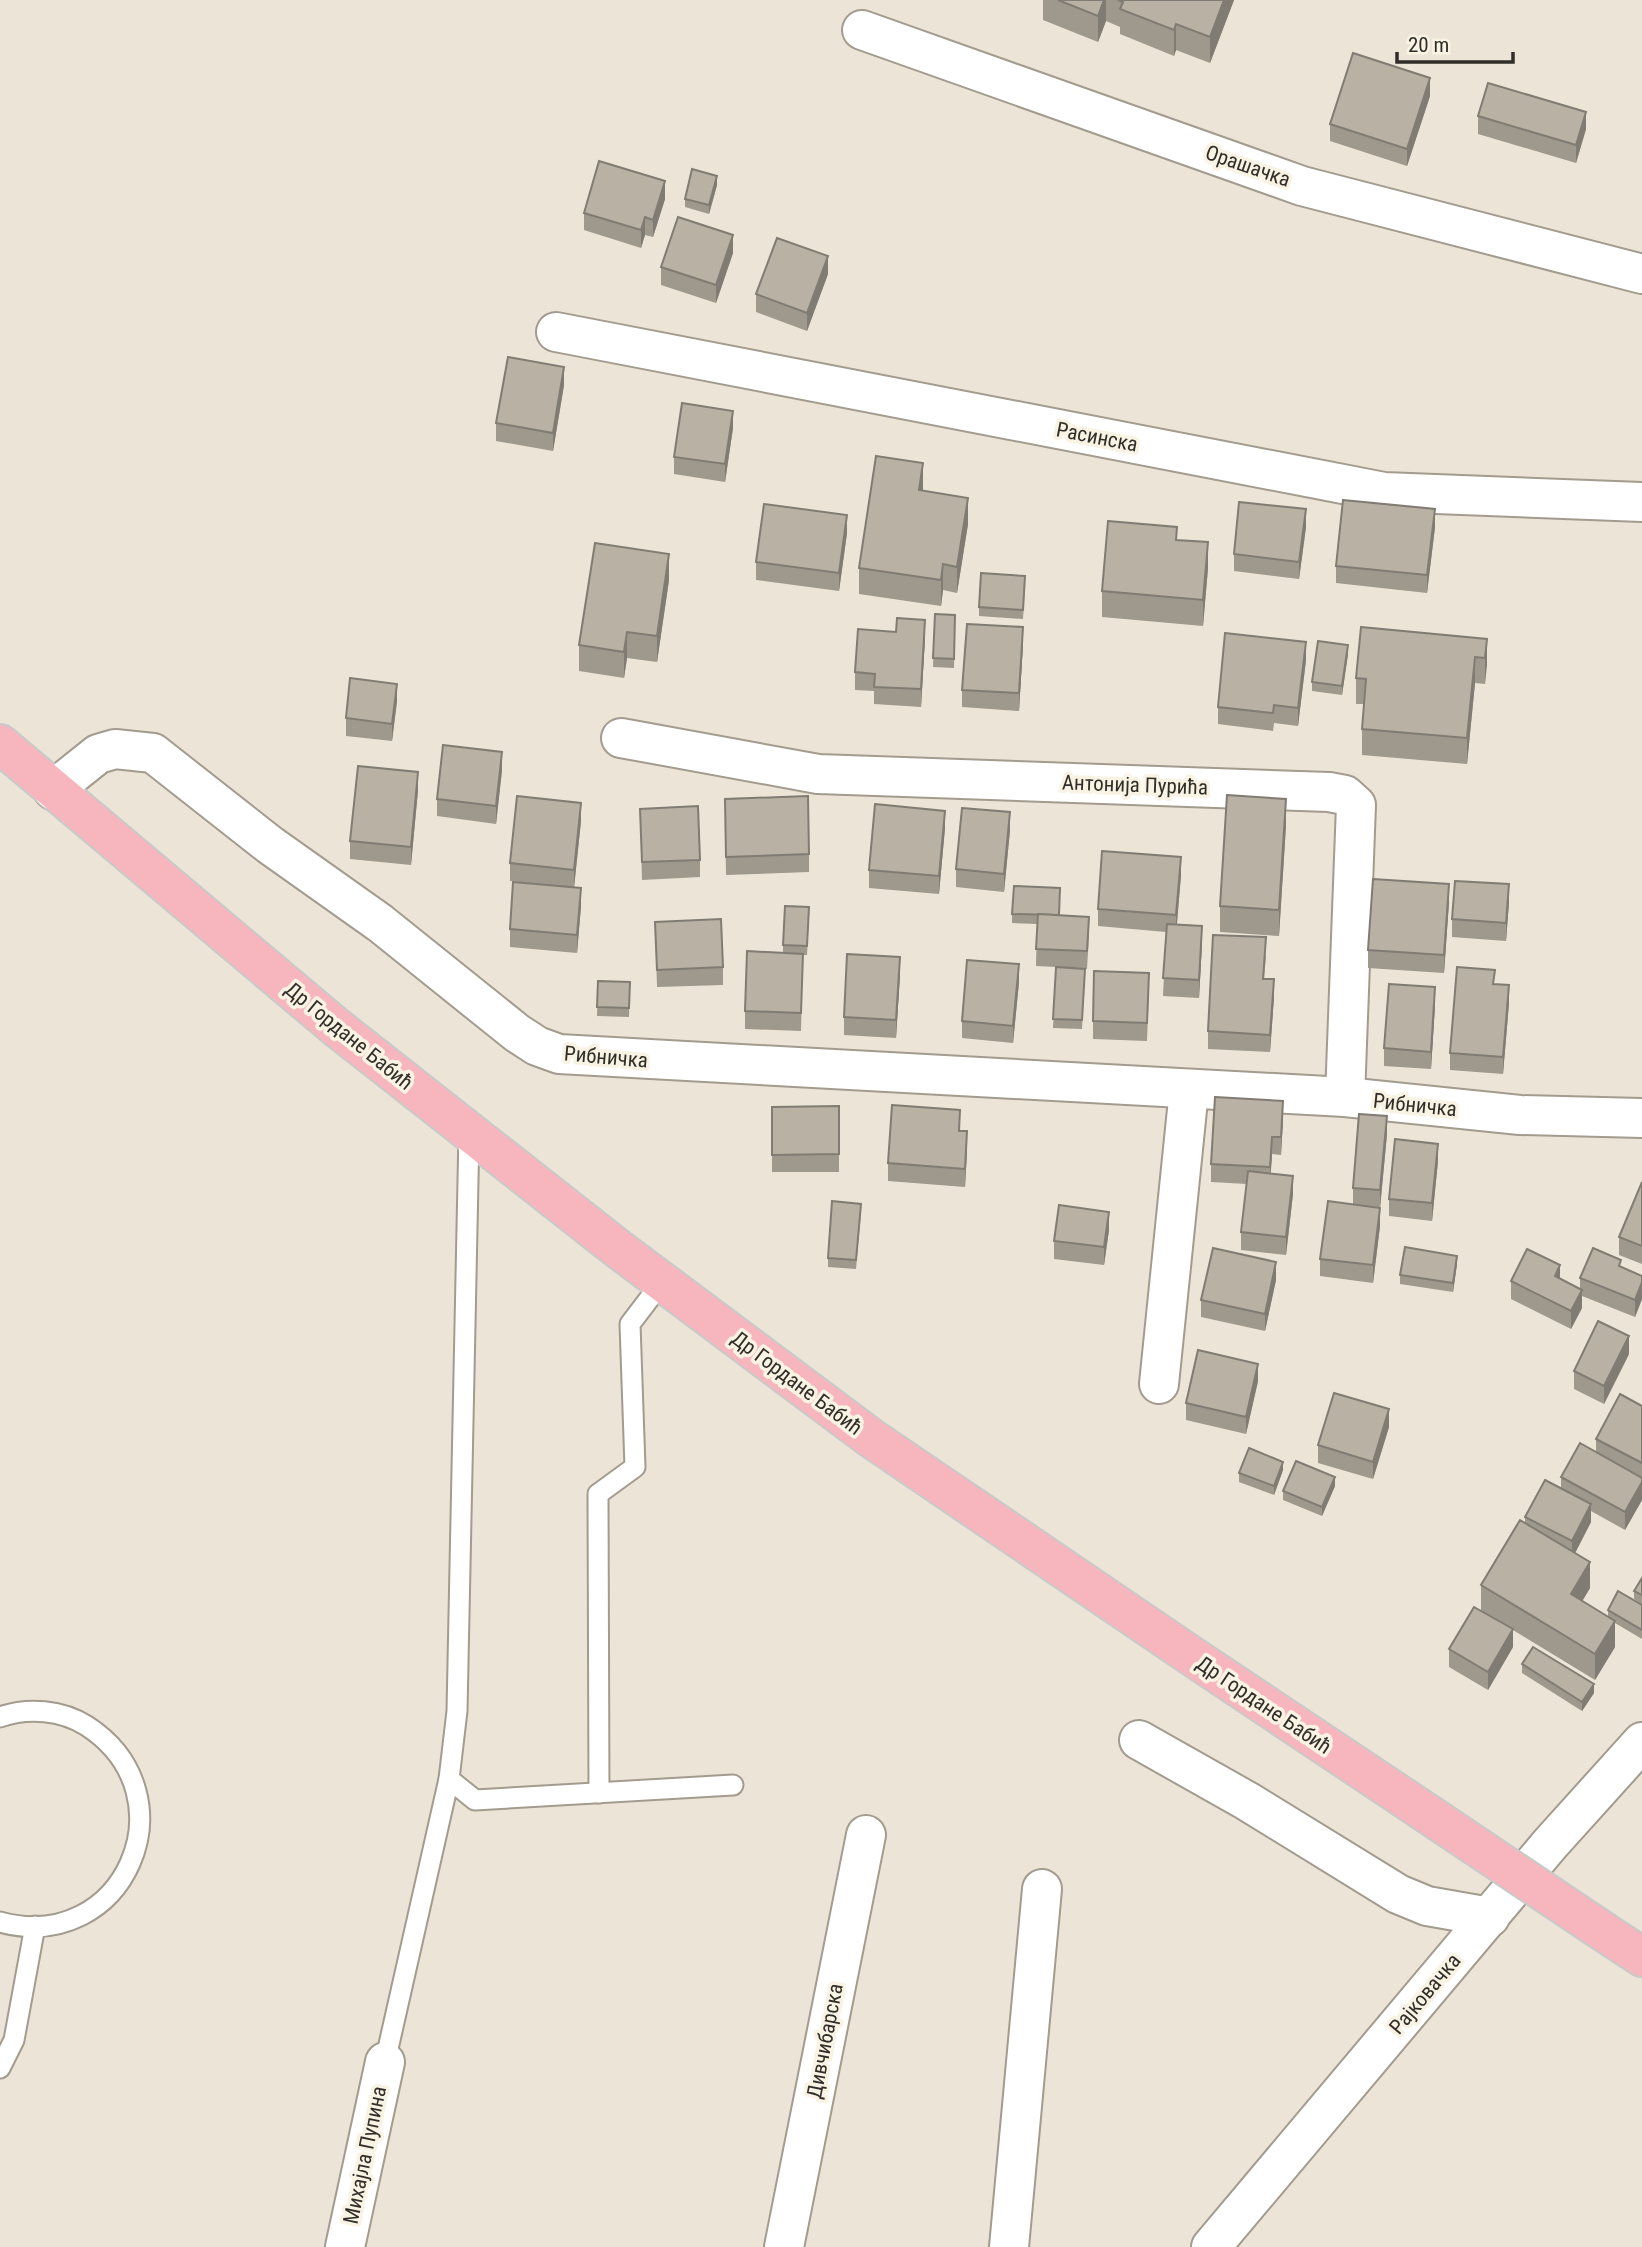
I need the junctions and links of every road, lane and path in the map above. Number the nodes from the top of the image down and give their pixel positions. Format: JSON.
{"nodes":[{"id":1,"x":862,"y":30,"type":"dead end"},
{"id":2,"x":1642,"y":274,"type":"edge"},
{"id":3,"x":556,"y":332,"type":"dead end"},
{"id":4,"x":1642,"y":502,"type":"edge"},
{"id":5,"x":621,"y":738,"type":"dead end"},
{"id":6,"x":0,"y":744,"type":"edge"},
{"id":7,"x":53,"y":790,"type":"junction"},
{"id":8,"x":1189,"y":1090,"type":"junction"},
{"id":9,"x":1345,"y":1097,"type":"junction"},
{"id":10,"x":1642,"y":1118,"type":"edge"},
{"id":11,"x":469,"y":1132,"type":"junction"},
{"id":12,"x":662,"y":1282,"type":"junction"},
{"id":13,"x":1159,"y":1384,"type":"dead end"},
{"id":14,"x":4,"y":1713,"type":"edge"},
{"id":15,"x":1139,"y":1740,"type":"dead end"},
{"id":16,"x":1642,"y":1742,"type":"edge"},
{"id":17,"x":449,"y":1779,"type":"junction"},
{"id":18,"x":733,"y":1785,"type":"dead end"},
{"id":19,"x":599,"y":1793,"type":"junction"},
{"id":20,"x":866,"y":1835,"type":"dead end"},
{"id":21,"x":1042,"y":1889,"type":"dead end"},
{"id":22,"x":1490,"y":1917,"type":"junction"},
{"id":23,"x":0,"y":1922,"type":"edge"},
{"id":24,"x":35,"y":1926,"type":"junction"},
{"id":25,"x":1642,"y":1957,"type":"edge"},
{"id":26,"x":385,"y":2062,"type":"joint"},
{"id":27,"x":0,"y":2068,"type":"edge"},
{"id":28,"x":345,"y":2247,"type":"edge"},
{"id":29,"x":784,"y":2247,"type":"edge"},
{"id":30,"x":1009,"y":2247,"type":"edge"},
{"id":31,"x":1210,"y":2247,"type":"edge"}],
"edges":[{"from":1,"to":2,"type":"street","name":"Орашачка"},
{"from":3,"to":4,"type":"street","name":"Расинска"},
{"from":5,"to":9,"type":"street","name":"Антонија Пурића"},
{"from":6,"to":7,"type":"main road","name":"Др Гордане Бабић"},
{"from":7,"to":8,"type":"street","name":"Рибничка"},
{"from":7,"to":11,"type":"main road","name":"Др Гордане Бабић"},
{"from":8,"to":9,"type":"street","name":"Рибничка"},
{"from":8,"to":13,"type":"street"},
{"from":9,"to":10,"type":"street","name":"Рибничка"},
{"from":11,"to":12,"type":"main road","name":"Др Гордане Бабић"},
{"from":11,"to":17,"type":"lane"},
{"from":12,"to":19,"type":"lane"},
{"from":12,"to":25,"type":"main road","name":"Др Гордане Бабић","bridge":true},
{"from":14,"to":24,"type":"lane"},
{"from":15,"to":22,"type":"street"},
{"from":16,"to":22,"type":"street","name":"Рајковачка"},
{"from":17,"to":19,"type":"lane"},
{"from":17,"to":26,"type":"lane"},
{"from":18,"to":19,"type":"lane"},
{"from":20,"to":29,"type":"street","name":"Дивчибарска"},
{"from":21,"to":30,"type":"street"},
{"from":22,"to":31,"type":"street","name":"Рајковачка"},
{"from":23,"to":24,"type":"lane"},
{"from":24,"to":27,"type":"lane"},
{"from":26,"to":28,"type":"street","name":"Михајла Пупина"}]}
